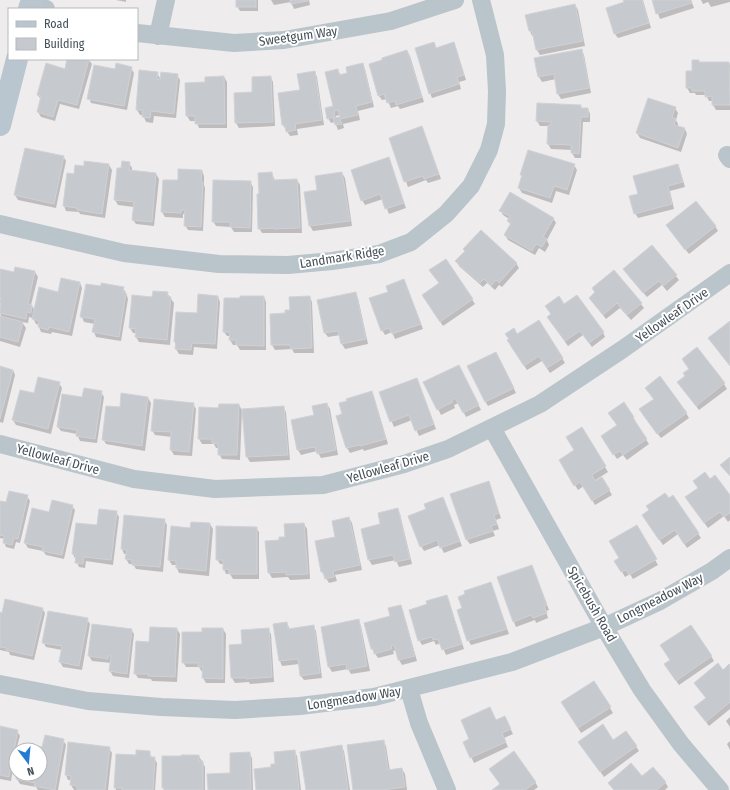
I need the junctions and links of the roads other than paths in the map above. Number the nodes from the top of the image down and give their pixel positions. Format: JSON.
{"nodes":[{"id":1,"x":166,"y":0,"type":"edge"},
{"id":2,"x":455,"y":0,"type":"edge"},
{"id":3,"x":481,"y":0,"type":"edge"},
{"id":4,"x":138,"y":33,"type":"edge"},
{"id":5,"x":158,"y":36,"type":"junction"},
{"id":6,"x":17,"y":60,"type":"edge"},
{"id":7,"x":0,"y":125,"type":"edge"},
{"id":8,"x":0,"y":224,"type":"edge"},
{"id":9,"x":730,"y":273,"type":"edge"},
{"id":10,"x":492,"y":428,"type":"junction"},
{"id":11,"x":0,"y":444,"type":"edge"},
{"id":12,"x":730,"y":558,"type":"edge"},
{"id":13,"x":604,"y":627,"type":"junction"},
{"id":14,"x":0,"y":684,"type":"edge"},
{"id":15,"x":409,"y":689,"type":"junction"},
{"id":16,"x":447,"y":790,"type":"edge"},
{"id":17,"x":720,"y":790,"type":"edge"}],
"edges":[{"from":1,"to":5,"type":"street"},
{"from":2,"to":5,"type":"street","name":"Sweetgum Way"},
{"from":3,"to":8,"type":"street","name":"Landmark Ridge"},
{"from":4,"to":5,"type":"street","name":"Sweetgum Way"},
{"from":6,"to":7,"type":"street"},
{"from":9,"to":10,"type":"street","name":"Yellowleaf Drive"},
{"from":10,"to":11,"type":"street","name":"Yellowleaf Drive"},
{"from":10,"to":13,"type":"street","name":"Spicebush Road"},
{"from":12,"to":13,"type":"street","name":"Longmeadow Way"},
{"from":13,"to":15,"type":"street","name":"Longmeadow Way"},
{"from":13,"to":17,"type":"street","name":"Spicebush Road"},
{"from":14,"to":15,"type":"street","name":"Longmeadow Way"},
{"from":15,"to":16,"type":"street"}]}
